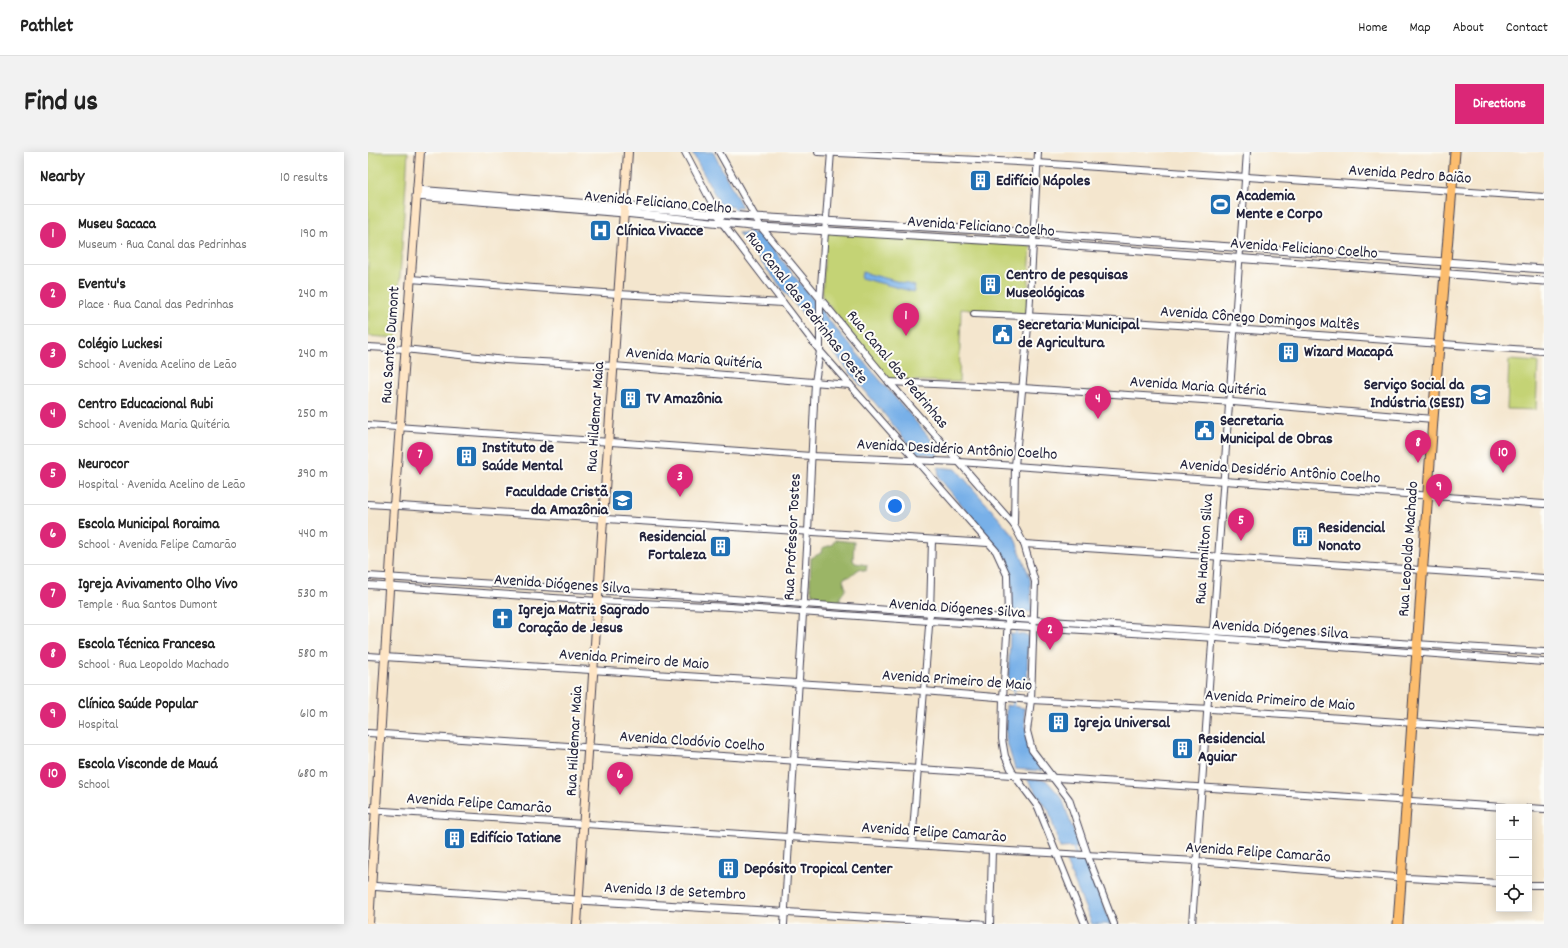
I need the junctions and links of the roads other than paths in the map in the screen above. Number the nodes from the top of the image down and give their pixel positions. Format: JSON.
{"nodes":[{"id":1,"x":420,"y":152,"type":"edge"},
{"id":2,"x":628,"y":152,"type":"edge"},
{"id":3,"x":685,"y":152,"type":"edge"},
{"id":4,"x":719,"y":152,"type":"edge"},
{"id":5,"x":818,"y":152,"type":"edge"},
{"id":6,"x":831,"y":152,"type":"edge"},
{"id":7,"x":1038,"y":152,"type":"edge"},
{"id":8,"x":1247,"y":152,"type":"edge"},
{"id":9,"x":1455,"y":152,"type":"edge"},
{"id":10,"x":1037,"y":163,"type":"junction"},
{"id":11,"x":1245,"y":177,"type":"junction"},
{"id":12,"x":1453,"y":190,"type":"junction"},
{"id":13,"x":417,"y":193,"type":"junction"},
{"id":14,"x":1544,"y":197,"type":"edge"},
{"id":15,"x":624,"y":210,"type":"junction"},
{"id":16,"x":717,"y":214,"type":"junction"},
{"id":17,"x":754,"y":217,"type":"junction"},
{"id":18,"x":826,"y":220,"type":"junction"},
{"id":19,"x":723,"y":224,"type":"junction"},
{"id":20,"x":757,"y":226,"type":"junction"},
{"id":21,"x":976,"y":230,"type":"junction"},
{"id":22,"x":825,"y":231,"type":"junction"},
{"id":23,"x":1034,"y":234,"type":"junction"},
{"id":24,"x":976,"y":240,"type":"junction"},
{"id":25,"x":1141,"y":241,"type":"junction"},
{"id":26,"x":1033,"y":243,"type":"junction"},
{"id":27,"x":1240,"y":248,"type":"junction"},
{"id":28,"x":1140,"y":252,"type":"junction"},
{"id":29,"x":1344,"y":255,"type":"junction"},
{"id":30,"x":1240,"y":258,"type":"junction"},
{"id":31,"x":1447,"y":262,"type":"junction"},
{"id":32,"x":1343,"y":266,"type":"junction"},
{"id":33,"x":1510,"y":266,"type":"junction"},
{"id":34,"x":1544,"y":269,"type":"edge"},
{"id":35,"x":1446,"y":274,"type":"junction"},
{"id":36,"x":1509,"y":278,"type":"junction"},
{"id":37,"x":410,"y":279,"type":"junction"},
{"id":38,"x":1544,"y":281,"type":"edge"},
{"id":39,"x":618,"y":294,"type":"junction"},
{"id":40,"x":820,"y":302,"type":"junction"},
{"id":41,"x":783,"y":304,"type":"junction"},
{"id":42,"x":974,"y":314,"type":"dead end"},
{"id":43,"x":1029,"y":316,"type":"junction"},
{"id":44,"x":1234,"y":329,"type":"junction"},
{"id":45,"x":1439,"y":345,"type":"junction"},
{"id":46,"x":368,"y":347,"type":"edge"},
{"id":47,"x":405,"y":349,"type":"junction"},
{"id":48,"x":820,"y":351,"type":"junction"},
{"id":49,"x":1544,"y":351,"type":"edge"},
{"id":50,"x":614,"y":366,"type":"junction"},
{"id":51,"x":815,"y":382,"type":"junction"},
{"id":52,"x":889,"y":382,"type":"junction"},
{"id":53,"x":850,"y":385,"type":"junction"},
{"id":54,"x":1023,"y":388,"type":"junction"},
{"id":55,"x":1228,"y":401,"type":"junction"},
{"id":56,"x":1433,"y":419,"type":"junction"},
{"id":57,"x":368,"y":425,"type":"edge"},
{"id":58,"x":400,"y":428,"type":"junction"},
{"id":59,"x":609,"y":442,"type":"junction"},
{"id":60,"x":811,"y":456,"type":"junction"},
{"id":61,"x":917,"y":460,"type":"junction"},
{"id":62,"x":959,"y":462,"type":"junction"},
{"id":63,"x":1015,"y":466,"type":"junction"},
{"id":64,"x":1223,"y":481,"type":"junction"},
{"id":65,"x":1427,"y":496,"type":"junction"},
{"id":66,"x":368,"y":504,"type":"edge"},
{"id":67,"x":1544,"y":504,"type":"edge"},
{"id":68,"x":394,"y":506,"type":"junction"},
{"id":69,"x":602,"y":519,"type":"junction"},
{"id":70,"x":1014,"y":525,"type":"junction"},
{"id":71,"x":808,"y":532,"type":"junction"},
{"id":72,"x":932,"y":540,"type":"junction"},
{"id":73,"x":988,"y":543,"type":"junction"},
{"id":74,"x":1024,"y":544,"type":"junction"},
{"id":75,"x":1217,"y":556,"type":"junction"},
{"id":76,"x":1422,"y":570,"type":"junction"},
{"id":77,"x":368,"y":576,"type":"edge"},
{"id":78,"x":1544,"y":578,"type":"edge"},
{"id":79,"x":390,"y":582,"type":"junction"},
{"id":80,"x":368,"y":585,"type":"edge"},
{"id":81,"x":498,"y":585,"type":"junction"},
{"id":82,"x":597,"y":591,"type":"junction"},
{"id":83,"x":496,"y":593,"type":"junction"},
{"id":84,"x":704,"y":597,"type":"junction"},
{"id":85,"x":596,"y":601,"type":"junction"},
{"id":86,"x":803,"y":605,"type":"junction"},
{"id":87,"x":704,"y":606,"type":"junction"},
{"id":88,"x":802,"y":612,"type":"junction"},
{"id":89,"x":930,"y":613,"type":"junction"},
{"id":90,"x":1011,"y":619,"type":"junction"},
{"id":91,"x":1031,"y":620,"type":"junction"},
{"id":92,"x":929,"y":621,"type":"junction"},
{"id":93,"x":1010,"y":626,"type":"junction"},
{"id":94,"x":1034,"y":627,"type":"junction"},
{"id":95,"x":1212,"y":634,"type":"junction"},
{"id":96,"x":1417,"y":648,"type":"junction"},
{"id":97,"x":1544,"y":652,"type":"edge"},
{"id":98,"x":368,"y":656,"type":"edge"},
{"id":99,"x":386,"y":656,"type":"junction"},
{"id":100,"x":1544,"y":662,"type":"edge"},
{"id":101,"x":593,"y":670,"type":"junction"},
{"id":102,"x":798,"y":684,"type":"junction"},
{"id":103,"x":923,"y":691,"type":"junction"},
{"id":104,"x":1006,"y":698,"type":"junction"},
{"id":105,"x":1027,"y":699,"type":"junction"},
{"id":106,"x":1207,"y":709,"type":"junction"},
{"id":107,"x":1412,"y":724,"type":"junction"},
{"id":108,"x":1544,"y":732,"type":"edge"},
{"id":109,"x":368,"y":733,"type":"edge"},
{"id":110,"x":381,"y":734,"type":"junction"},
{"id":111,"x":589,"y":748,"type":"junction"},
{"id":112,"x":794,"y":762,"type":"junction"},
{"id":113,"x":918,"y":769,"type":"junction"},
{"id":114,"x":1016,"y":775,"type":"junction"},
{"id":115,"x":1053,"y":777,"type":"junction"},
{"id":116,"x":1202,"y":788,"type":"junction"},
{"id":117,"x":1407,"y":801,"type":"junction"},
{"id":118,"x":1496,"y":807,"type":"edge"},
{"id":119,"x":1532,"y":808,"type":"edge"},
{"id":120,"x":1544,"y":809,"type":"edge"},
{"id":121,"x":372,"y":811,"type":"edge"},
{"id":122,"x":584,"y":824,"type":"junction"},
{"id":123,"x":790,"y":837,"type":"junction"},
{"id":124,"x":912,"y":844,"type":"junction"},
{"id":125,"x":992,"y":850,"type":"junction"},
{"id":126,"x":1059,"y":853,"type":"junction"},
{"id":127,"x":1085,"y":855,"type":"junction"},
{"id":128,"x":1197,"y":861,"type":"junction"},
{"id":129,"x":1401,"y":877,"type":"junction"},
{"id":130,"x":1496,"y":883,"type":"edge"},
{"id":131,"x":1532,"y":885,"type":"edge"},
{"id":132,"x":1544,"y":885,"type":"edge"},
{"id":133,"x":370,"y":886,"type":"edge"},
{"id":134,"x":578,"y":900,"type":"junction"},
{"id":135,"x":784,"y":913,"type":"junction"},
{"id":136,"x":369,"y":924,"type":"edge"},
{"id":137,"x":577,"y":924,"type":"edge"},
{"id":138,"x":784,"y":924,"type":"edge"},
{"id":139,"x":981,"y":924,"type":"edge"},
{"id":140,"x":990,"y":924,"type":"edge"},
{"id":141,"x":1085,"y":924,"type":"edge"},
{"id":142,"x":1114,"y":924,"type":"edge"},
{"id":143,"x":1192,"y":924,"type":"edge"},
{"id":144,"x":1398,"y":924,"type":"edge"}],
"edges":[{"from":1,"to":13,"type":"main road","name":"Rua Santos Dumont"},
{"from":2,"to":15,"type":"main road","name":"Rua Hildemar Maia"},
{"from":3,"to":16,"type":"street","name":"Rua Canal das Pedrinhas Oeste"},
{"from":4,"to":17,"type":"street","name":"Rua Canal das Pedrinhas"},
{"from":5,"to":6,"type":"street","name":"Avenida Pedro Baião"},
{"from":6,"to":10,"type":"street","name":"Avenida Pedro Baião"},
{"from":6,"to":18,"type":"street","name":"Rua Professor Tostes"},
{"from":7,"to":10,"type":"street"},
{"from":8,"to":11,"type":"street","name":"Rua Hamilton Silva"},
{"from":9,"to":12,"type":"main road","name":"Rua Leopoldo Machado"},
{"from":10,"to":11,"type":"street","name":"Avenida Pedro Baião"},
{"from":10,"to":23,"type":"street"},
{"from":11,"to":12,"type":"street","name":"Avenida Pedro Baião"},
{"from":11,"to":27,"type":"street","name":"Rua Hamilton Silva"},
{"from":12,"to":14,"type":"street","name":"Avenida Pedro Baião"},
{"from":12,"to":31,"type":"main road","name":"Rua Leopoldo Machado"},
{"from":13,"to":15,"type":"street","name":"Avenida Feliciano Coelho"},
{"from":13,"to":37,"type":"main road","name":"Rua Santos Dumont"},
{"from":15,"to":16,"type":"street","name":"Avenida Feliciano Coelho"},
{"from":15,"to":19,"type":"street","name":"Avenida Feliciano Coelho"},
{"from":15,"to":39,"type":"main road","name":"Rua Hildemar Maia"},
{"from":16,"to":17,"type":"street","name":"Avenida Feliciano Coelho"},
{"from":16,"to":19,"type":"street","name":"Rua Canal das Pedrinhas Oeste"},
{"from":17,"to":18,"type":"street","name":"Avenida Feliciano Coelho"},
{"from":17,"to":20,"type":"street","name":"Rua Canal das Pedrinhas"},
{"from":18,"to":21,"type":"street","name":"Avenida Feliciano Coelho"},
{"from":18,"to":22,"type":"street","name":"Rua Professor Tostes"},
{"from":19,"to":20,"type":"street","name":"Avenida Feliciano Coelho"},
{"from":19,"to":41,"type":"street","name":"Rua Canal das Pedrinhas Oeste"},
{"from":20,"to":22,"type":"street","name":"Avenida Feliciano Coelho"},
{"from":20,"to":40,"type":"street","name":"Rua Canal das Pedrinhas"},
{"from":21,"to":23,"type":"street","name":"Avenida Feliciano Coelho"},
{"from":21,"to":24,"type":"street"},
{"from":22,"to":24,"type":"street","name":"Avenida Feliciano Coelho"},
{"from":22,"to":40,"type":"street","name":"Rua Professor Tostes"},
{"from":23,"to":25,"type":"street","name":"Avenida Feliciano Coelho"},
{"from":23,"to":26,"type":"street"},
{"from":24,"to":26,"type":"street","name":"Avenida Feliciano Coelho"},
{"from":25,"to":27,"type":"street","name":"Avenida Feliciano Coelho"},
{"from":25,"to":28,"type":"street"},
{"from":26,"to":28,"type":"street","name":"Avenida Feliciano Coelho"},
{"from":26,"to":43,"type":"street"},
{"from":27,"to":29,"type":"street","name":"Avenida Feliciano Coelho"},
{"from":27,"to":30,"type":"street","name":"Rua Hamilton Silva"},
{"from":28,"to":30,"type":"street","name":"Avenida Feliciano Coelho"},
{"from":29,"to":31,"type":"street","name":"Avenida Feliciano Coelho"},
{"from":29,"to":32,"type":"street"},
{"from":30,"to":32,"type":"street","name":"Avenida Feliciano Coelho"},
{"from":30,"to":44,"type":"street","name":"Rua Hamilton Silva"},
{"from":31,"to":33,"type":"street","name":"Avenida Feliciano Coelho"},
{"from":31,"to":35,"type":"main road","name":"Rua Leopoldo Machado"},
{"from":32,"to":35,"type":"street","name":"Avenida Feliciano Coelho"},
{"from":33,"to":34,"type":"street","name":"Avenida Feliciano Coelho"},
{"from":33,"to":36,"type":"street"},
{"from":35,"to":36,"type":"street","name":"Avenida Feliciano Coelho"},
{"from":35,"to":45,"type":"main road","name":"Rua Leopoldo Machado"},
{"from":36,"to":38,"type":"street","name":"Avenida Feliciano Coelho"},
{"from":37,"to":39,"type":"street"},
{"from":37,"to":47,"type":"main road","name":"Rua Santos Dumont"},
{"from":39,"to":41,"type":"street"},
{"from":39,"to":50,"type":"main road","name":"Rua Hildemar Maia"},
{"from":40,"to":48,"type":"street","name":"Rua Professor Tostes"},
{"from":40,"to":52,"type":"street","name":"Rua Canal das Pedrinhas"},
{"from":41,"to":48,"type":"street","name":"Rua Canal das Pedrinhas Oeste"},
{"from":42,"to":43,"type":"street","name":"Avenida Cônego Domingos Maltês"},
{"from":43,"to":44,"type":"street","name":"Avenida Cônego Domingos Maltês"},
{"from":43,"to":54,"type":"street"},
{"from":44,"to":45,"type":"street","name":"Avenida Cônego Domingos Maltês"},
{"from":44,"to":55,"type":"street","name":"Rua Hamilton Silva"},
{"from":45,"to":49,"type":"street","name":"Avenida Cônego Domingos Maltês"},
{"from":45,"to":56,"type":"main road","name":"Rua Leopoldo Machado"},
{"from":46,"to":47,"type":"street","name":"Avenida Maria Quitéria"},
{"from":47,"to":50,"type":"street","name":"Avenida Maria Quitéria"},
{"from":47,"to":58,"type":"main road","name":"Rua Santos Dumont"},
{"from":48,"to":51,"type":"street","name":"Rua Professor Tostes"},
{"from":48,"to":53,"type":"street","name":"Rua Canal das Pedrinhas Oeste"},
{"from":50,"to":51,"type":"street","name":"Avenida Maria Quitéria"},
{"from":50,"to":59,"type":"main road","name":"Rua Hildemar Maia"},
{"from":51,"to":53,"type":"street","name":"Avenida Maria Quitéria"},
{"from":51,"to":60,"type":"street","name":"Rua Professor Tostes"},
{"from":52,"to":54,"type":"street","name":"Avenida Maria Quitéria"},
{"from":52,"to":62,"type":"street","name":"Rua Canal das Pedrinhas"},
{"from":53,"to":61,"type":"street","name":"Rua Canal das Pedrinhas Oeste"},
{"from":54,"to":55,"type":"street","name":"Avenida Maria Quitéria"},
{"from":54,"to":63,"type":"street"},
{"from":55,"to":56,"type":"street","name":"Avenida Maria Quitéria"},
{"from":55,"to":64,"type":"street","name":"Rua Hamilton Silva"},
{"from":56,"to":65,"type":"main road","name":"Rua Leopoldo Machado"},
{"from":57,"to":58,"type":"street","name":"Avenida Desidério Antônio Coelho"},
{"from":58,"to":59,"type":"street","name":"Avenida Desidério Antônio Coelho"},
{"from":58,"to":68,"type":"main road","name":"Rua Santos Dumont"},
{"from":59,"to":60,"type":"street","name":"Avenida Desidério Antônio Coelho"},
{"from":59,"to":69,"type":"main road","name":"Rua Hildemar Maia"},
{"from":60,"to":61,"type":"street","name":"Avenida Desidério Antônio Coelho"},
{"from":60,"to":71,"type":"street","name":"Rua Professor Tostes"},
{"from":61,"to":62,"type":"street","name":"Avenida Desidério Antônio Coelho"},
{"from":61,"to":73,"type":"street","name":"Rua Canal das Pedrinhas Oeste"},
{"from":62,"to":63,"type":"street","name":"Avenida Desidério Antônio Coelho"},
{"from":62,"to":70,"type":"street","name":"Rua Canal das Pedrinhas"},
{"from":63,"to":64,"type":"street","name":"Avenida Desidério Antônio Coelho"},
{"from":63,"to":70,"type":"street"},
{"from":64,"to":65,"type":"street","name":"Avenida Desidério Antônio Coelho"},
{"from":64,"to":75,"type":"street","name":"Rua Hamilton Silva"},
{"from":65,"to":67,"type":"street","name":"Avenida Desidério Antônio Coelho"},
{"from":65,"to":76,"type":"main road","name":"Rua Leopoldo Machado"},
{"from":66,"to":68,"type":"street"},
{"from":68,"to":69,"type":"street"},
{"from":68,"to":79,"type":"main road","name":"Rua Santos Dumont"},
{"from":69,"to":71,"type":"street"},
{"from":69,"to":82,"type":"main road","name":"Rua Hildemar Maia"},
{"from":70,"to":74,"type":"street","name":"Rua Canal das Pedrinhas"},
{"from":71,"to":72,"type":"street"},
{"from":71,"to":86,"type":"street","name":"Rua Professor Tostes"},
{"from":72,"to":73,"type":"street"},
{"from":72,"to":89,"type":"street"},
{"from":73,"to":90,"type":"street","name":"Rua Canal das Pedrinhas Oeste"},
{"from":74,"to":75,"type":"street"},
{"from":74,"to":91,"type":"street","name":"Rua Canal das Pedrinhas"},
{"from":75,"to":76,"type":"street"},
{"from":75,"to":95,"type":"street","name":"Rua Hamilton Silva"},
{"from":76,"to":78,"type":"street"},
{"from":76,"to":96,"type":"main road","name":"Rua Leopoldo Machado"},
{"from":77,"to":79,"type":"street","name":"Avenida Diógenes Silva"},
{"from":79,"to":80,"type":"street","name":"Avenida Diógenes Silva"},
{"from":79,"to":81,"type":"street","name":"Avenida Diógenes Silva"},
{"from":79,"to":83,"type":"street","name":"Avenida Diógenes Silva"},
{"from":79,"to":99,"type":"main road","name":"Rua Santos Dumont"},
{"from":81,"to":82,"type":"street","name":"Avenida Diógenes Silva"},
{"from":81,"to":83,"type":"street"},
{"from":82,"to":84,"type":"street","name":"Avenida Diógenes Silva"},
{"from":82,"to":85,"type":"main road","name":"Rua Hildemar Maia"},
{"from":83,"to":85,"type":"street","name":"Avenida Diógenes Silva"},
{"from":84,"to":86,"type":"street","name":"Avenida Diógenes Silva"},
{"from":84,"to":87,"type":"street"},
{"from":85,"to":87,"type":"street","name":"Avenida Diógenes Silva"},
{"from":85,"to":101,"type":"main road","name":"Rua Hildemar Maia"},
{"from":86,"to":88,"type":"street","name":"Rua Professor Tostes"},
{"from":86,"to":89,"type":"street","name":"Avenida Diógenes Silva"},
{"from":87,"to":88,"type":"street","name":"Avenida Diógenes Silva"},
{"from":88,"to":92,"type":"street","name":"Avenida Diógenes Silva"},
{"from":88,"to":102,"type":"street","name":"Rua Professor Tostes"},
{"from":89,"to":90,"type":"street","name":"Avenida Diógenes Silva"},
{"from":89,"to":92,"type":"street"},
{"from":90,"to":91,"type":"street","name":"Avenida Diógenes Silva"},
{"from":90,"to":93,"type":"street","name":"Rua Canal das Pedrinhas Oeste"},
{"from":91,"to":94,"type":"street","name":"Rua Canal das Pedrinhas"},
{"from":91,"to":95,"type":"street","name":"Avenida Diógenes Silva"},
{"from":92,"to":93,"type":"street","name":"Avenida Diógenes Silva"},
{"from":92,"to":103,"type":"street"},
{"from":93,"to":94,"type":"street","name":"Avenida Diógenes Silva"},
{"from":93,"to":104,"type":"street","name":"Rua Canal das Pedrinhas Oeste"},
{"from":94,"to":95,"type":"street","name":"Avenida Diógenes Silva"},
{"from":94,"to":105,"type":"street","name":"Rua Canal das Pedrinhas"},
{"from":95,"to":96,"type":"street","name":"Avenida Diógenes Silva"},
{"from":95,"to":96,"type":"street","name":"Avenida Diógenes Silva"},
{"from":95,"to":106,"type":"street","name":"Rua Hamilton Silva"},
{"from":96,"to":97,"type":"street","name":"Avenida Diógenes Silva"},
{"from":96,"to":100,"type":"street","name":"Avenida Diógenes Silva"},
{"from":96,"to":107,"type":"main road","name":"Rua Leopoldo Machado"},
{"from":98,"to":99,"type":"street","name":"Avenida Primeiro de Maio"},
{"from":99,"to":101,"type":"street","name":"Avenida Primeiro de Maio"},
{"from":99,"to":110,"type":"main road","name":"Rua Santos Dumont"},
{"from":101,"to":102,"type":"street","name":"Avenida Primeiro de Maio"},
{"from":101,"to":111,"type":"main road","name":"Rua Hildemar Maia"},
{"from":102,"to":103,"type":"street","name":"Avenida Primeiro de Maio"},
{"from":102,"to":112,"type":"street","name":"Rua Professor Tostes"},
{"from":103,"to":104,"type":"street","name":"Avenida Primeiro de Maio"},
{"from":103,"to":113,"type":"street"},
{"from":104,"to":105,"type":"street","name":"Avenida Primeiro de Maio"},
{"from":104,"to":114,"type":"street","name":"Rua Canal das Pedrinhas Oeste"},
{"from":105,"to":106,"type":"street","name":"Avenida Primeiro de Maio"},
{"from":105,"to":115,"type":"street","name":"Rua Canal das Pedrinhas"},
{"from":106,"to":107,"type":"street","name":"Avenida Primeiro de Maio"},
{"from":106,"to":116,"type":"street","name":"Rua Hamilton Silva"},
{"from":107,"to":108,"type":"street","name":"Avenida Primeiro de Maio"},
{"from":107,"to":117,"type":"main road","name":"Rua Leopoldo Machado"},
{"from":109,"to":110,"type":"street","name":"Avenida Clodóvio Coelho"},
{"from":110,"to":111,"type":"street","name":"Avenida Clodóvio Coelho"},
{"from":110,"to":121,"type":"main road","name":"Rua Santos Dumont"},
{"from":111,"to":112,"type":"street","name":"Avenida Clodóvio Coelho"},
{"from":111,"to":122,"type":"main road","name":"Rua Hildemar Maia"},
{"from":112,"to":113,"type":"street","name":"Avenida Clodóvio Coelho"},
{"from":112,"to":123,"type":"street","name":"Rua Professor Tostes"},
{"from":113,"to":114,"type":"street","name":"Avenida Clodóvio Coelho"},
{"from":113,"to":124,"type":"street"},
{"from":114,"to":115,"type":"street","name":"Avenida Clodóvio Coelho"},
{"from":114,"to":126,"type":"street","name":"Rua Canal das Pedrinhas Oeste"},
{"from":115,"to":116,"type":"street"},
{"from":115,"to":127,"type":"street","name":"Rua Canal das Pedrinhas"},
{"from":116,"to":117,"type":"street"},
{"from":116,"to":128,"type":"street","name":"Rua Hamilton Silva"},
{"from":117,"to":118,"type":"street"},
{"from":117,"to":129,"type":"main road","name":"Rua Leopoldo Machado"},
{"from":119,"to":120,"type":"street"},
{"from":121,"to":122,"type":"street","name":"Avenida Felipe Camarão"},
{"from":121,"to":133,"type":"main road","name":"Rua Santos Dumont"},
{"from":122,"to":123,"type":"street","name":"Avenida Felipe Camarão"},
{"from":122,"to":134,"type":"main road","name":"Rua Hildemar Maia"},
{"from":123,"to":124,"type":"street","name":"Avenida Felipe Camarão"},
{"from":123,"to":135,"type":"street","name":"Rua Professor Tostes"},
{"from":124,"to":125,"type":"street","name":"Avenida Felipe Camarão"},
{"from":125,"to":126,"type":"street","name":"Avenida Felipe Camarão"},
{"from":125,"to":140,"type":"street"},
{"from":126,"to":127,"type":"street","name":"Avenida Felipe Camarão"},
{"from":126,"to":141,"type":"street","name":"Rua Canal das Pedrinhas Oeste"},
{"from":127,"to":128,"type":"street","name":"Avenida Felipe Camarão"},
{"from":127,"to":142,"type":"street","name":"Rua Canal das Pedrinhas"},
{"from":128,"to":129,"type":"street","name":"Avenida Felipe Camarão"},
{"from":128,"to":143,"type":"street","name":"Rua Hamilton Silva"},
{"from":129,"to":130,"type":"street","name":"Avenida Felipe Camarão"},
{"from":129,"to":144,"type":"main road","name":"Rua Leopoldo Machado"},
{"from":131,"to":132,"type":"street"},
{"from":133,"to":134,"type":"street","name":"Avenida 13 de Setembro"},
{"from":133,"to":136,"type":"main road","name":"Rua Santos Dumont"},
{"from":134,"to":135,"type":"street","name":"Avenida 13 de Setembro"},
{"from":134,"to":137,"type":"main road","name":"Rua Hildemar Maia"},
{"from":135,"to":138,"type":"street","name":"Rua Professor Tostes"},
{"from":135,"to":139,"type":"street","name":"Avenida 13 de Setembro"}]}
